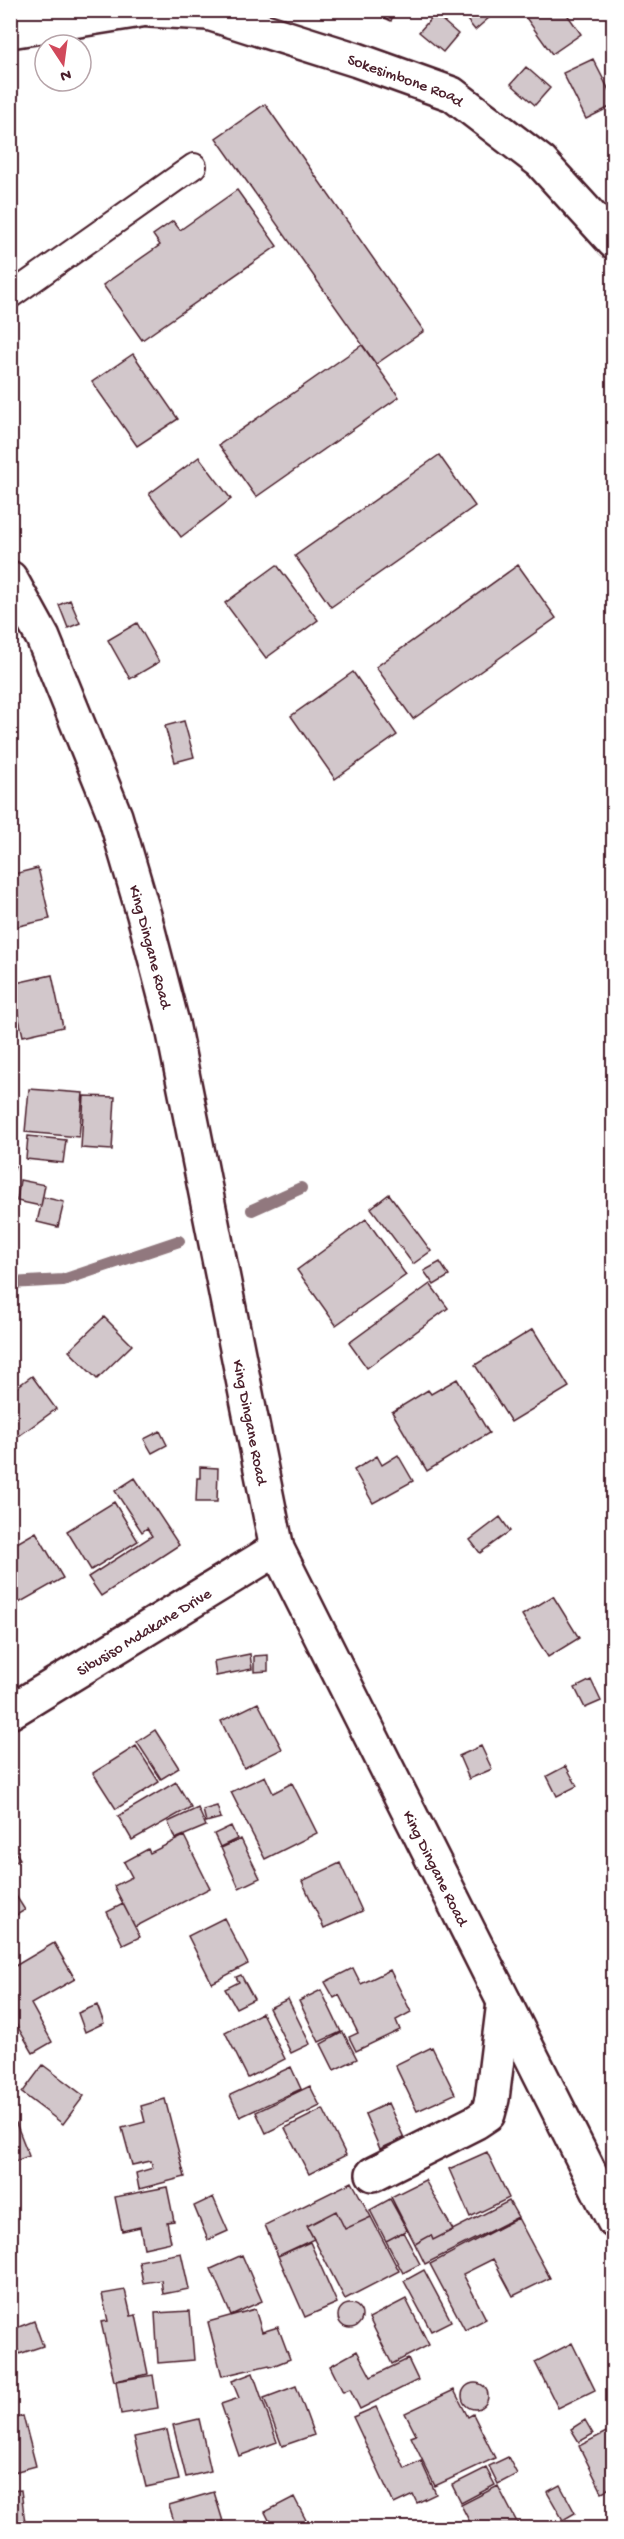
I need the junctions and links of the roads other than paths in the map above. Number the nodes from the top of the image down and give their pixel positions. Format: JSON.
{"nodes":[{"id":1,"x":141,"y":10,"type":"edge"},
{"id":2,"x":150,"y":10,"type":"edge"},
{"id":3,"x":10,"y":31,"type":"edge"},
{"id":4,"x":194,"y":166,"type":"dead end"},
{"id":5,"x":614,"y":242,"type":"edge"},
{"id":6,"x":10,"y":296,"type":"edge"},
{"id":7,"x":10,"y":578,"type":"edge"},
{"id":8,"x":277,"y":1549,"type":"junction"},
{"id":9,"x":10,"y":1712,"type":"edge"},
{"id":10,"x":504,"y":2002,"type":"junction"},
{"id":11,"x":372,"y":2174,"type":"dead end"},
{"id":12,"x":614,"y":2221,"type":"edge"}],
"edges":[{"from":1,"to":3,"type":"street"},
{"from":2,"to":5,"type":"street","name":"Sokesimbone Road"},
{"from":4,"to":6,"type":"lane"},
{"from":7,"to":8,"type":"street","name":"King Dingane Road"},
{"from":8,"to":9,"type":"street","name":"Sibusiso Mdakane Drive"},
{"from":8,"to":10,"type":"street","name":"King Dingane Road"},
{"from":10,"to":11,"type":"street"},
{"from":10,"to":12,"type":"street","name":"King Dingane Road"}]}
